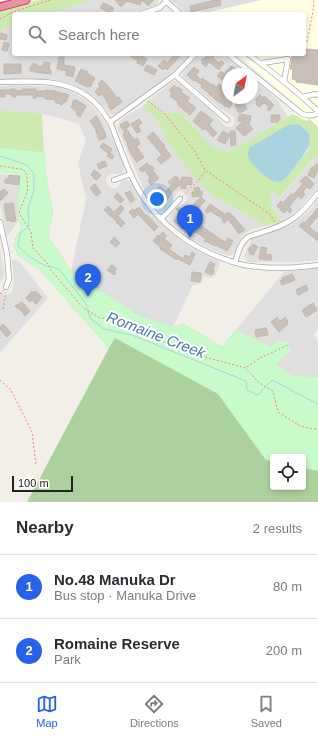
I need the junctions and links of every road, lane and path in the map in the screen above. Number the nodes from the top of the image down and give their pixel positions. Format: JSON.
{"nodes":[{"id":1,"x":26,"y":0,"type":"edge"},
{"id":2,"x":51,"y":0,"type":"edge"},
{"id":3,"x":314,"y":0,"type":"edge"},
{"id":4,"x":166,"y":1,"type":"edge"},
{"id":5,"x":0,"y":7,"type":"edge"},
{"id":6,"x":13,"y":12,"type":"edge"},
{"id":7,"x":147,"y":12,"type":"edge"},
{"id":8,"x":178,"y":12,"type":"edge"},
{"id":9,"x":12,"y":13,"type":"edge"},
{"id":10,"x":0,"y":19,"type":"edge"},
{"id":11,"x":306,"y":42,"type":"dead end"},
{"id":12,"x":193,"y":56,"type":"edge"},
{"id":13,"x":230,"y":56,"type":"edge"},
{"id":14,"x":251,"y":56,"type":"edge"},
{"id":15,"x":262,"y":63,"type":"junction"},
{"id":16,"x":176,"y":75,"type":"junction"},
{"id":17,"x":0,"y":82,"type":"edge"},
{"id":18,"x":284,"y":82,"type":"junction"},
{"id":19,"x":318,"y":95,"type":"edge"},
{"id":20,"x":303,"y":97,"type":"junction"},
{"id":21,"x":144,"y":98,"type":"junction"},
{"id":22,"x":318,"y":111,"type":"edge"},
{"id":23,"x":227,"y":120,"type":"dead end"},
{"id":24,"x":110,"y":122,"type":"junction"},
{"id":25,"x":0,"y":166,"type":"edge"},
{"id":26,"x":205,"y":170,"type":"junction"},
{"id":27,"x":131,"y":174,"type":"junction"},
{"id":28,"x":114,"y":180,"type":"dead end"},
{"id":29,"x":318,"y":193,"type":"edge"},
{"id":30,"x":180,"y":200,"type":"joint"},
{"id":31,"x":161,"y":219,"type":"junction"},
{"id":32,"x":0,"y":222,"type":"edge"},
{"id":33,"x":278,"y":227,"type":"junction"},
{"id":34,"x":235,"y":262,"type":"junction"},
{"id":35,"x":318,"y":265,"type":"edge"},
{"id":36,"x":6,"y":287,"type":"junction"},
{"id":37,"x":0,"y":294,"type":"edge"},
{"id":38,"x":3,"y":309,"type":"dead end"},
{"id":39,"x":288,"y":345,"type":"dead end"},
{"id":40,"x":246,"y":368,"type":"junction"},
{"id":41,"x":0,"y":380,"type":"edge"},
{"id":42,"x":318,"y":429,"type":"edge"},
{"id":43,"x":36,"y":465,"type":"dead end"}],
"edges":[{"from":1,"to":5,"type":"highway"},
{"from":2,"to":6,"type":"path"},
{"from":3,"to":11,"type":"path"},
{"from":4,"to":7,"type":"street"},
{"from":4,"to":8,"type":"street"},
{"from":9,"to":10,"type":"path"},
{"from":12,"to":16,"type":"street"},
{"from":13,"to":22,"type":"street"},
{"from":14,"to":15,"type":"street"},
{"from":15,"to":18,"type":"street"},
{"from":15,"to":18,"type":"street"},
{"from":16,"to":21,"type":"street"},
{"from":16,"to":23,"type":"street"},
{"from":17,"to":24,"type":"street"},
{"from":18,"to":20,"type":"street"},
{"from":19,"to":20,"type":"street"},
{"from":20,"to":22,"type":"street"},
{"from":21,"to":24,"type":"street"},
{"from":21,"to":26,"type":"path"},
{"from":24,"to":27,"type":"street"},
{"from":25,"to":40,"type":"path"},
{"from":26,"to":30,"type":"path"},
{"from":26,"to":33,"type":"path"},
{"from":27,"to":28,"type":"street"},
{"from":27,"to":31,"type":"street"},
{"from":29,"to":33,"type":"street"},
{"from":30,"to":31,"type":"street"},
{"from":31,"to":34,"type":"street"},
{"from":32,"to":36,"type":"street"},
{"from":33,"to":34,"type":"street"},
{"from":34,"to":35,"type":"street"},
{"from":36,"to":37,"type":"path"},
{"from":36,"to":38,"type":"path"},
{"from":39,"to":40,"type":"path"},
{"from":40,"to":42,"type":"path"},
{"from":41,"to":43,"type":"path"}]}
